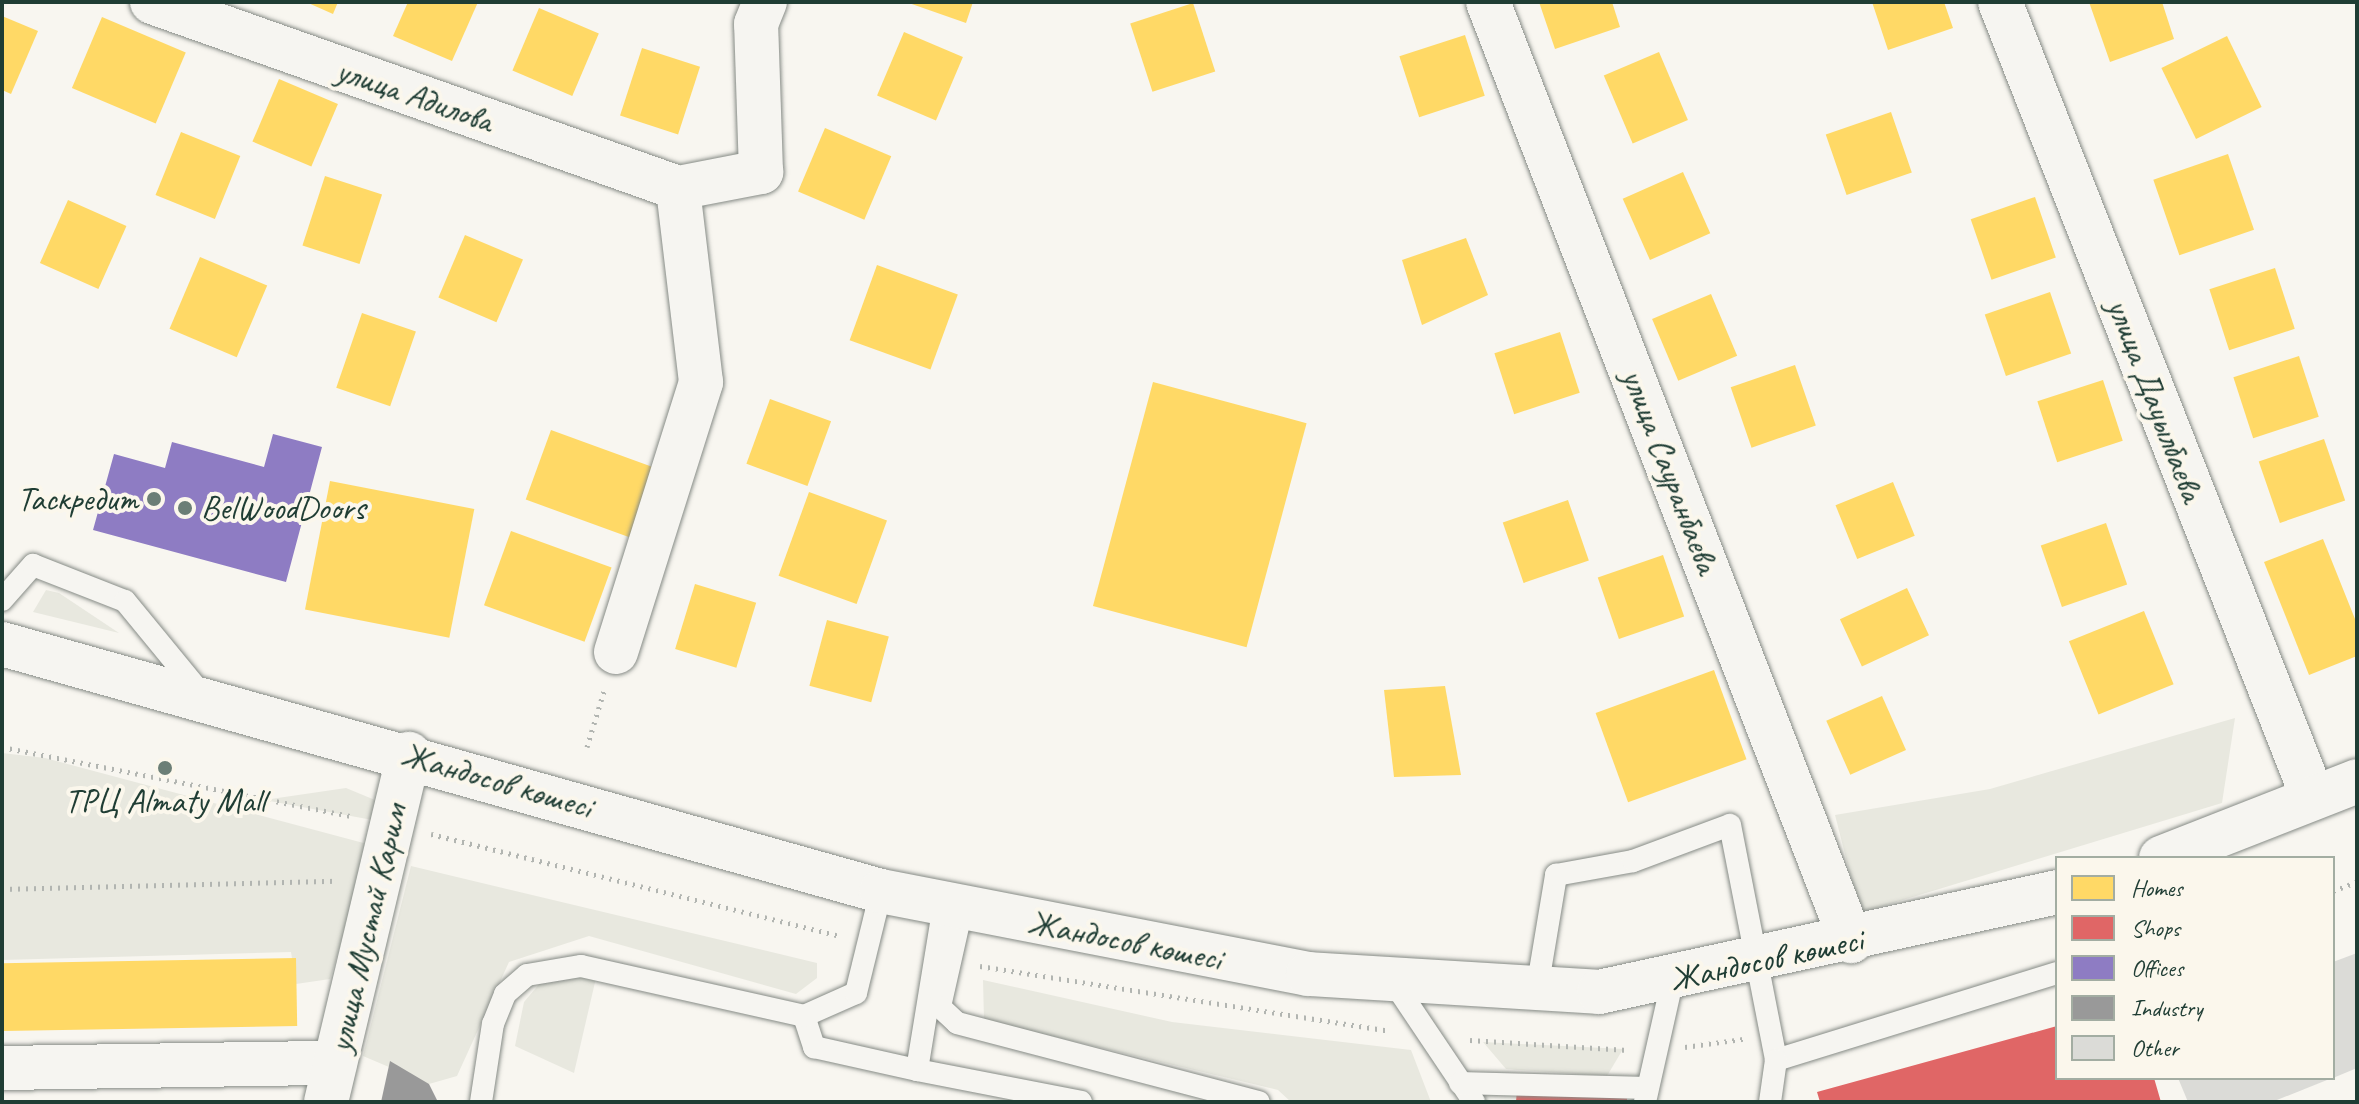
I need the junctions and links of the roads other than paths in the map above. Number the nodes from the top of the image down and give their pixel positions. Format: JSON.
{"nodes":[{"id":1,"x":152,"y":2,"type":"edge"},
{"id":2,"x":765,"y":2,"type":"edge"},
{"id":3,"x":1488,"y":2,"type":"edge"},
{"id":4,"x":2000,"y":2,"type":"edge"},
{"id":5,"x":678,"y":188,"type":"junction"},
{"id":6,"x":2,"y":600,"type":"edge"},
{"id":7,"x":2,"y":644,"type":"edge"},
{"id":8,"x":616,"y":652,"type":"road end"},
{"id":9,"x":2,"y":671,"type":"edge"},
{"id":10,"x":209,"y":703,"type":"junction"},
{"id":11,"x":409,"y":754,"type":"junction"},
{"id":12,"x":2357,"y":781,"type":"edge"},
{"id":13,"x":2313,"y":798,"type":"junction"},
{"id":14,"x":2166,"y":856,"type":"edge"},
{"id":15,"x":879,"y":891,"type":"junction"},
{"id":16,"x":2055,"y":892,"type":"edge"},
{"id":17,"x":953,"y":907,"type":"junction"},
{"id":18,"x":1851,"y":941,"type":"junction"},
{"id":19,"x":1762,"y":960,"type":"junction"},
{"id":20,"x":2055,"y":974,"type":"edge"},
{"id":21,"x":1673,"y":978,"type":"junction"},
{"id":22,"x":1392,"y":980,"type":"junction"},
{"id":23,"x":1537,"y":989,"type":"junction"},
{"id":24,"x":804,"y":1016,"type":"junction"},
{"id":25,"x":1776,"y":1060,"type":"junction"},
{"id":26,"x":2,"y":1068,"type":"edge"},
{"id":27,"x":917,"y":1070,"type":"junction"},
{"id":28,"x":331,"y":1082,"type":"edge"},
{"id":29,"x":1460,"y":1083,"type":"junction"},
{"id":30,"x":1646,"y":1095,"type":"edge"},
{"id":31,"x":481,"y":1102,"type":"edge"},
{"id":32,"x":1081,"y":1102,"type":"edge"},
{"id":33,"x":1259,"y":1102,"type":"edge"},
{"id":34,"x":1474,"y":1102,"type":"edge"},
{"id":35,"x":1770,"y":1102,"type":"edge"}],
"edges":[{"from":1,"to":5,"type":"street","name":"улица Адилова"},
{"from":2,"to":5,"type":"street"},
{"from":3,"to":18,"type":"street","name":"улица Сауранбаева"},
{"from":4,"to":13,"type":"street","name":"улица Дауылбаева"},
{"from":5,"to":8,"type":"street"},
{"from":6,"to":10,"type":"lane"},
{"from":7,"to":10,"type":"street","name":"Жандосов көшесі"},
{"from":9,"to":10,"type":"street","name":"Жандосов көшесі"},
{"from":10,"to":11,"type":"street","name":"Жандосов көшесі"},
{"from":11,"to":15,"type":"street","name":"Жандосов көшесі"},
{"from":11,"to":28,"type":"street","name":"улица Мустай Карим"},
{"from":12,"to":13,"type":"street"},
{"from":13,"to":14,"type":"street"},
{"from":15,"to":17,"type":"street","name":"Жандосов көшесі"},
{"from":15,"to":24,"type":"lane"},
{"from":16,"to":18,"type":"street","name":"Жандосов көшесі"},
{"from":17,"to":22,"type":"street","name":"Жандосов көшесі"},
{"from":17,"to":27,"type":"lane"},
{"from":17,"to":33,"type":"lane"},
{"from":18,"to":19,"type":"street","name":"Жандосов көшесі"},
{"from":19,"to":21,"type":"street","name":"Жандосов көшесі"},
{"from":19,"to":23,"type":"lane"},
{"from":19,"to":25,"type":"lane"},
{"from":20,"to":25,"type":"lane"},
{"from":21,"to":23,"type":"street","name":"Жандосов көшесі"},
{"from":21,"to":30,"type":"lane"},
{"from":22,"to":23,"type":"street","name":"Жандосов көшесі"},
{"from":22,"to":29,"type":"lane"},
{"from":24,"to":27,"type":"lane"},
{"from":24,"to":31,"type":"lane"},
{"from":25,"to":35,"type":"lane"},
{"from":26,"to":28,"type":"street"},
{"from":27,"to":32,"type":"lane"},
{"from":29,"to":30,"type":"lane"},
{"from":29,"to":34,"type":"lane"}]}
